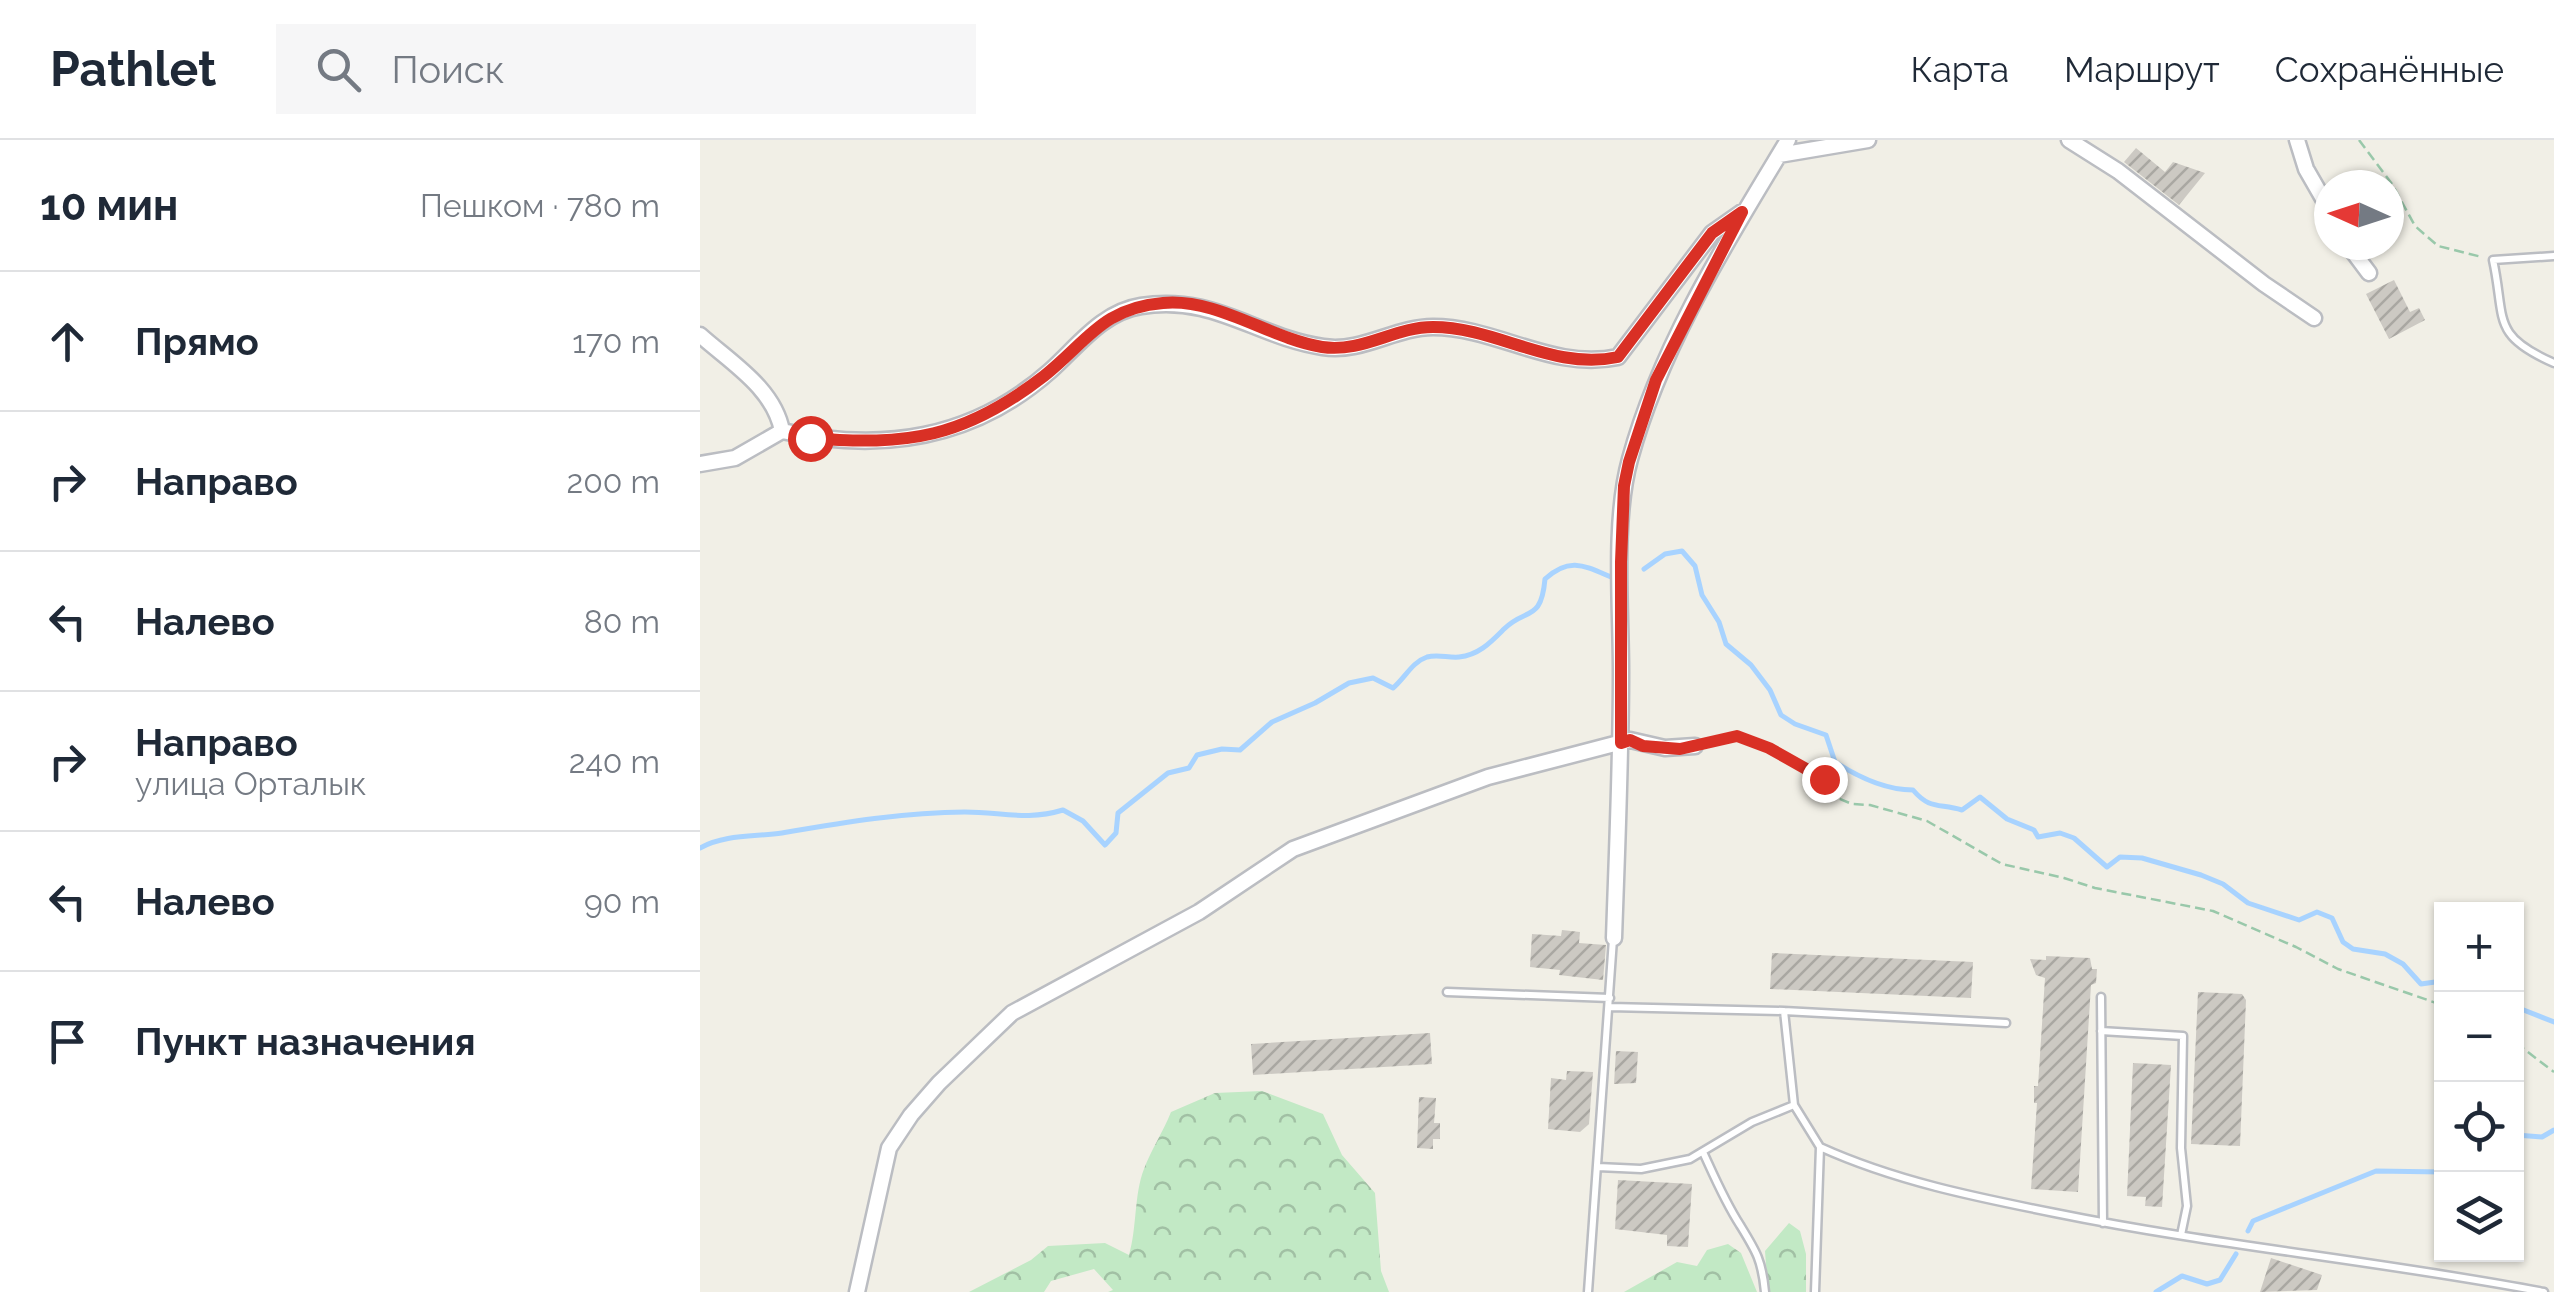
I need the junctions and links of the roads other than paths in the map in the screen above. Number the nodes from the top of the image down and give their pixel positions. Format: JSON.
{"nodes":[{"id":1,"x":1788,"y":140,"type":"edge"},
{"id":2,"x":1868,"y":140,"type":"edge"},
{"id":3,"x":2069,"y":140,"type":"edge"},
{"id":4,"x":2297,"y":140,"type":"edge"},
{"id":5,"x":1779,"y":155,"type":"junction"},
{"id":6,"x":2314,"y":183,"type":"edge"},
{"id":7,"x":1742,"y":212,"type":"junction"},
{"id":8,"x":2554,"y":256,"type":"edge"},
{"id":9,"x":2360,"y":260,"type":"edge"},
{"id":10,"x":2370,"y":273,"type":"dead end"},
{"id":11,"x":2314,"y":318,"type":"dead end"},
{"id":12,"x":700,"y":335,"type":"edge"},
{"id":13,"x":2554,"y":363,"type":"edge"},
{"id":14,"x":782,"y":431,"type":"junction"},
{"id":15,"x":700,"y":464,"type":"edge"},
{"id":16,"x":1621,"y":743,"type":"junction"},
{"id":17,"x":1695,"y":746,"type":"road end"},
{"id":18,"x":1614,"y":938,"type":"joint"},
{"id":19,"x":1446,"y":992,"type":"dead end"},
{"id":20,"x":2101,"y":996,"type":"dead end"},
{"id":21,"x":1610,"y":1002,"type":"junction"},
{"id":22,"x":1784,"y":1011,"type":"junction"},
{"id":23,"x":2006,"y":1023,"type":"dead end"},
{"id":24,"x":2101,"y":1031,"type":"junction"},
{"id":25,"x":1794,"y":1106,"type":"junction"},
{"id":26,"x":1820,"y":1147,"type":"junction"},
{"id":27,"x":1703,"y":1152,"type":"junction"},
{"id":28,"x":1598,"y":1168,"type":"junction"},
{"id":29,"x":2103,"y":1223,"type":"junction"},
{"id":30,"x":2181,"y":1235,"type":"junction"},
{"id":31,"x":857,"y":1292,"type":"edge"},
{"id":32,"x":1588,"y":1292,"type":"edge"},
{"id":33,"x":1765,"y":1292,"type":"edge"},
{"id":34,"x":1815,"y":1292,"type":"edge"},
{"id":35,"x":2544,"y":1292,"type":"edge"}],
"edges":[{"from":1,"to":5,"type":"street"},
{"from":2,"to":5,"type":"street"},
{"from":3,"to":11,"type":"street"},
{"from":4,"to":6,"type":"street"},
{"from":5,"to":7,"type":"street"},
{"from":7,"to":14,"type":"street"},
{"from":7,"to":16,"type":"street"},
{"from":8,"to":13,"type":"lane"},
{"from":9,"to":10,"type":"street"},
{"from":12,"to":14,"type":"street"},
{"from":14,"to":15,"type":"street"},
{"from":16,"to":17,"type":"street"},
{"from":16,"to":18,"type":"street"},
{"from":16,"to":31,"type":"street"},
{"from":18,"to":21,"type":"lane"},
{"from":19,"to":21,"type":"lane"},
{"from":20,"to":24,"type":"lane"},
{"from":21,"to":22,"type":"lane"},
{"from":21,"to":28,"type":"lane"},
{"from":22,"to":23,"type":"lane"},
{"from":22,"to":25,"type":"lane"},
{"from":24,"to":29,"type":"lane"},
{"from":24,"to":30,"type":"lane"},
{"from":25,"to":26,"type":"lane"},
{"from":25,"to":27,"type":"lane"},
{"from":26,"to":29,"type":"lane"},
{"from":26,"to":34,"type":"lane"},
{"from":27,"to":28,"type":"lane"},
{"from":27,"to":33,"type":"lane"},
{"from":28,"to":32,"type":"lane"},
{"from":29,"to":30,"type":"lane"},
{"from":30,"to":35,"type":"lane"}]}
